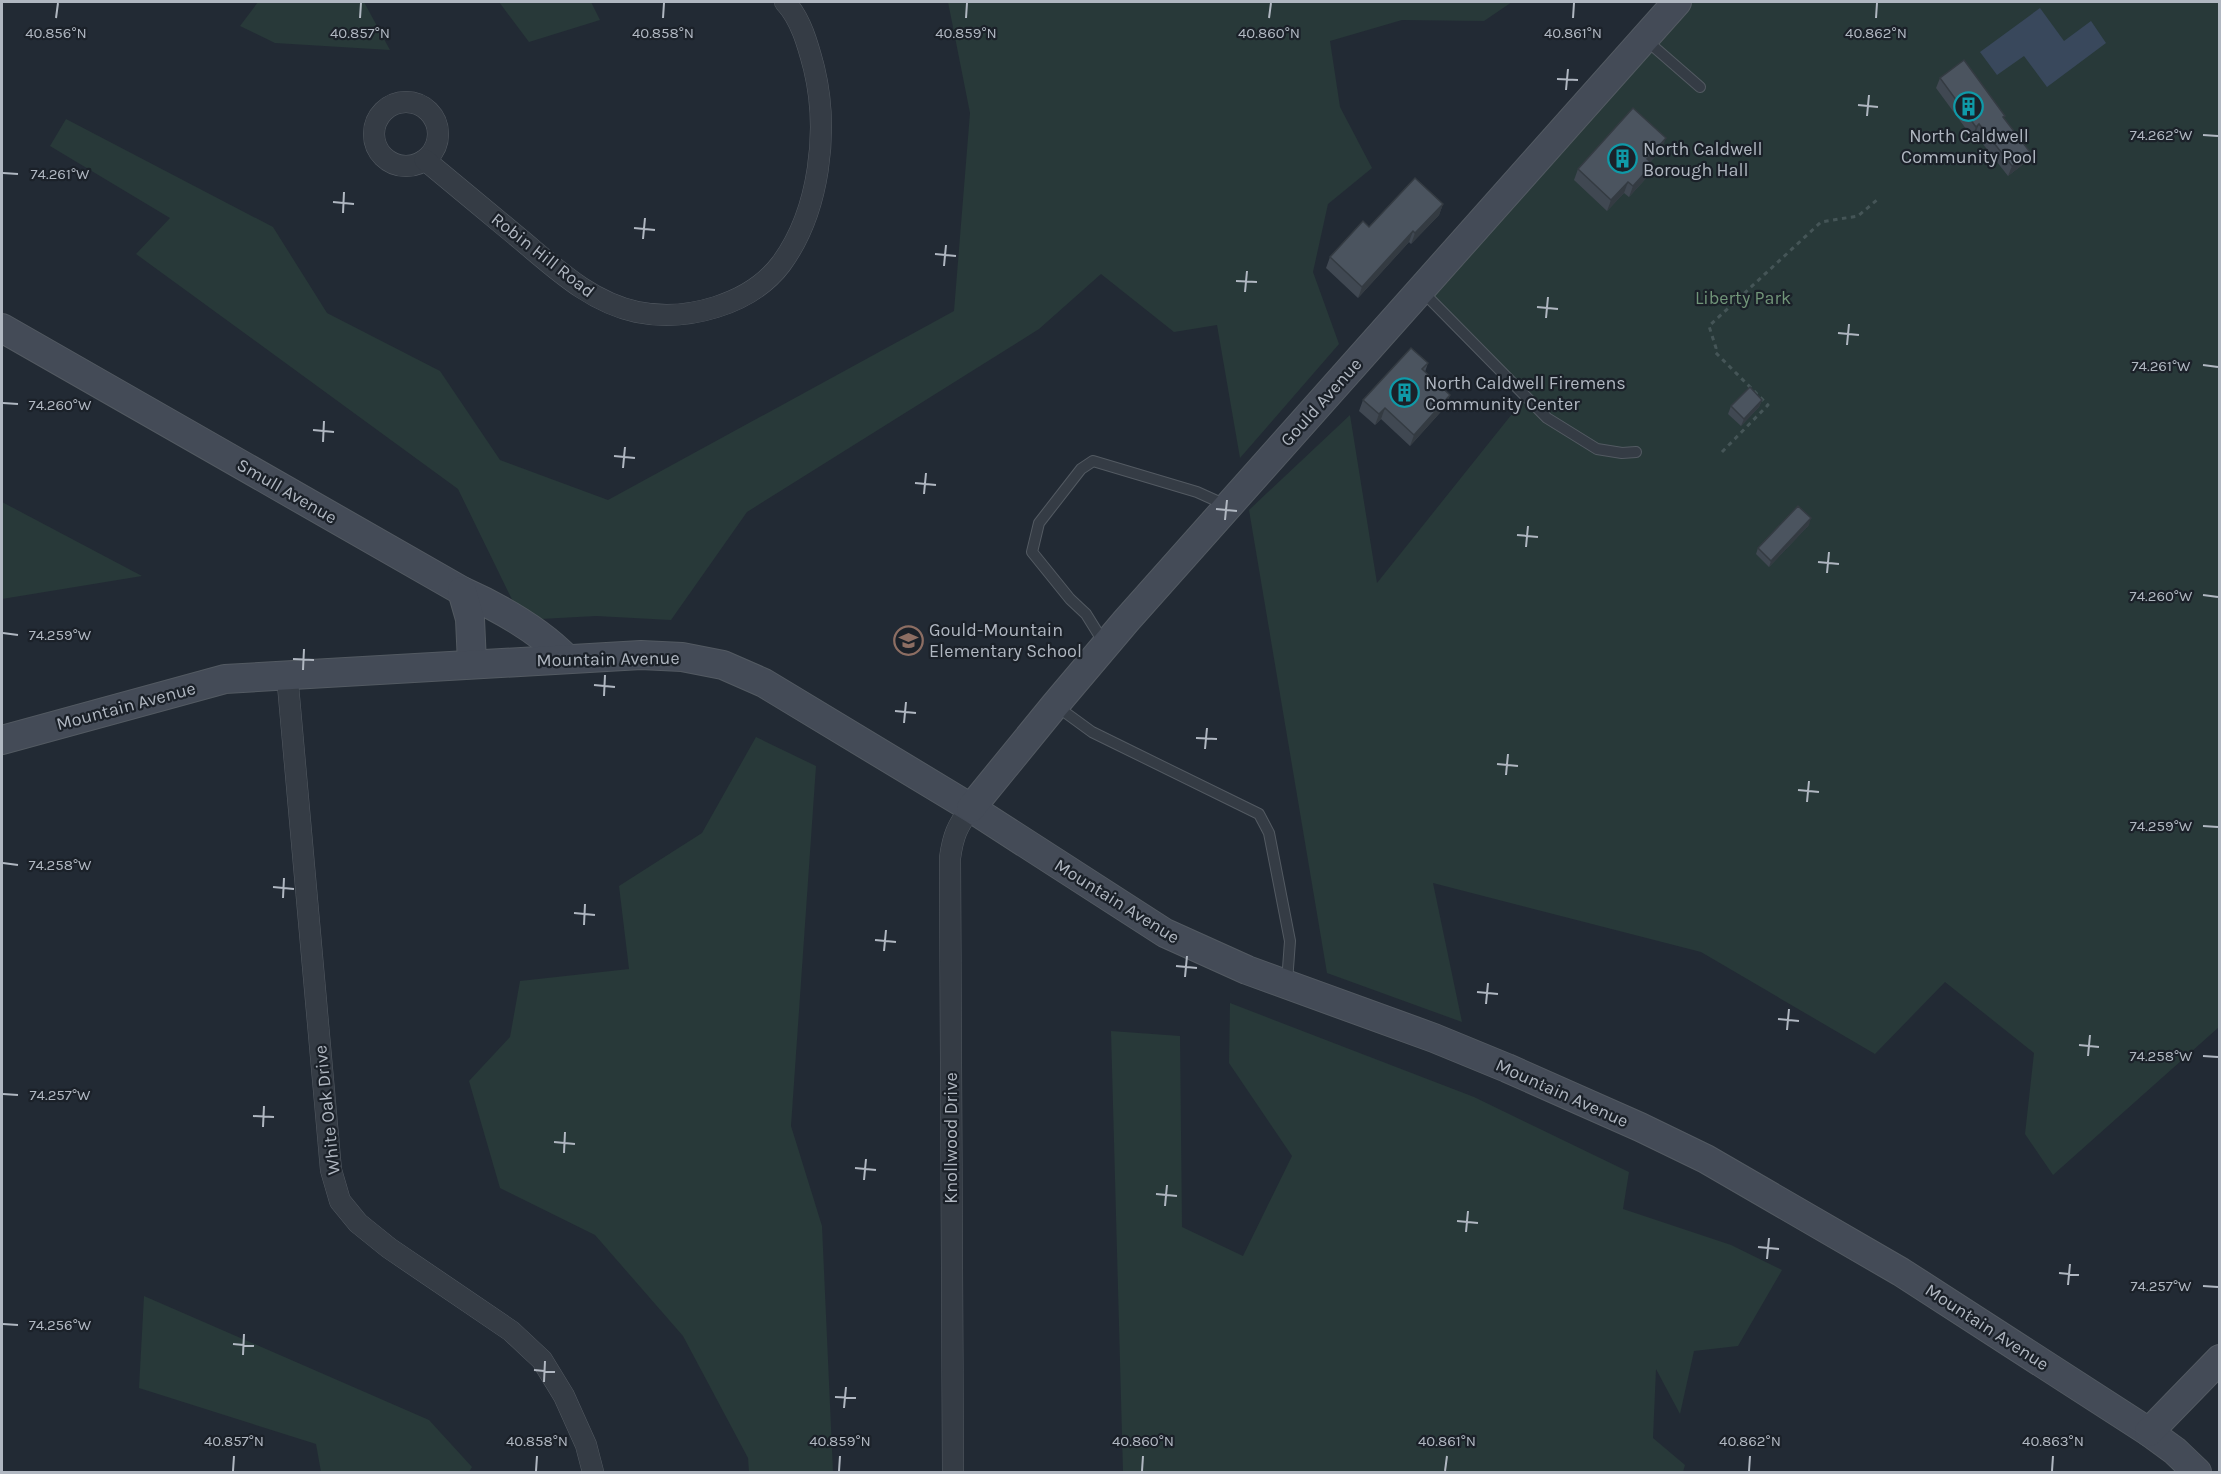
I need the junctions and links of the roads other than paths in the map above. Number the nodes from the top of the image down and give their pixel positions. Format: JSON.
{"nodes":[{"id":1,"x":785,"y":2,"type":"edge"},
{"id":2,"x":1677,"y":2,"type":"edge"},
{"id":3,"x":1644,"y":39,"type":"junction"},
{"id":4,"x":1700,"y":87,"type":"dead end"},
{"id":5,"x":424,"y":160,"type":"dead end"},
{"id":6,"x":1421,"y":290,"type":"junction"},
{"id":7,"x":2,"y":327,"type":"edge"},
{"id":8,"x":1636,"y":452,"type":"dead end"},
{"id":9,"x":1228,"y":507,"type":"junction"},
{"id":10,"x":462,"y":591,"type":"junction"},
{"id":11,"x":1106,"y":646,"type":"junction"},
{"id":12,"x":567,"y":659,"type":"junction"},
{"id":13,"x":472,"y":663,"type":"junction"},
{"id":14,"x":287,"y":674,"type":"junction"},
{"id":15,"x":1055,"y":705,"type":"junction"},
{"id":16,"x":2,"y":740,"type":"edge"},
{"id":17,"x":971,"y":808,"type":"junction"},
{"id":18,"x":1286,"y":984,"type":"junction"},
{"id":19,"x":2220,"y":1359,"type":"edge"},
{"id":20,"x":2149,"y":1432,"type":"junction"},
{"id":21,"x":593,"y":1473,"type":"edge"},
{"id":22,"x":953,"y":1473,"type":"edge"},
{"id":23,"x":2196,"y":1473,"type":"edge"}],
"edges":[{"from":1,"to":5,"type":"street","name":"Robin Hill Road"},
{"from":2,"to":3,"type":"street","name":"Gould Avenue"},
{"from":3,"to":4,"type":"lane"},
{"from":3,"to":6,"type":"street","name":"Gould Avenue"},
{"from":6,"to":8,"type":"lane"},
{"from":6,"to":9,"type":"street","name":"Gould Avenue"},
{"from":7,"to":10,"type":"street","name":"Smull Avenue"},
{"from":9,"to":11,"type":"street","name":"Gould Avenue"},
{"from":9,"to":11,"type":"lane"},
{"from":10,"to":12,"type":"street","name":"Smull Avenue"},
{"from":10,"to":13,"type":"street"},
{"from":11,"to":15,"type":"street","name":"Gould Avenue"},
{"from":12,"to":13,"type":"street","name":"Mountain Avenue"},
{"from":12,"to":17,"type":"street","name":"Mountain Avenue"},
{"from":13,"to":14,"type":"street","name":"Mountain Avenue"},
{"from":14,"to":16,"type":"street","name":"Mountain Avenue"},
{"from":14,"to":21,"type":"street","name":"White Oak Drive"},
{"from":15,"to":17,"type":"street","name":"Gould Avenue"},
{"from":15,"to":18,"type":"lane"},
{"from":17,"to":18,"type":"street","name":"Mountain Avenue"},
{"from":17,"to":22,"type":"street","name":"Knollwood Drive"},
{"from":18,"to":20,"type":"street","name":"Mountain Avenue"},
{"from":19,"to":20,"type":"street"},
{"from":20,"to":23,"type":"street","name":"Mountain Avenue"}]}
